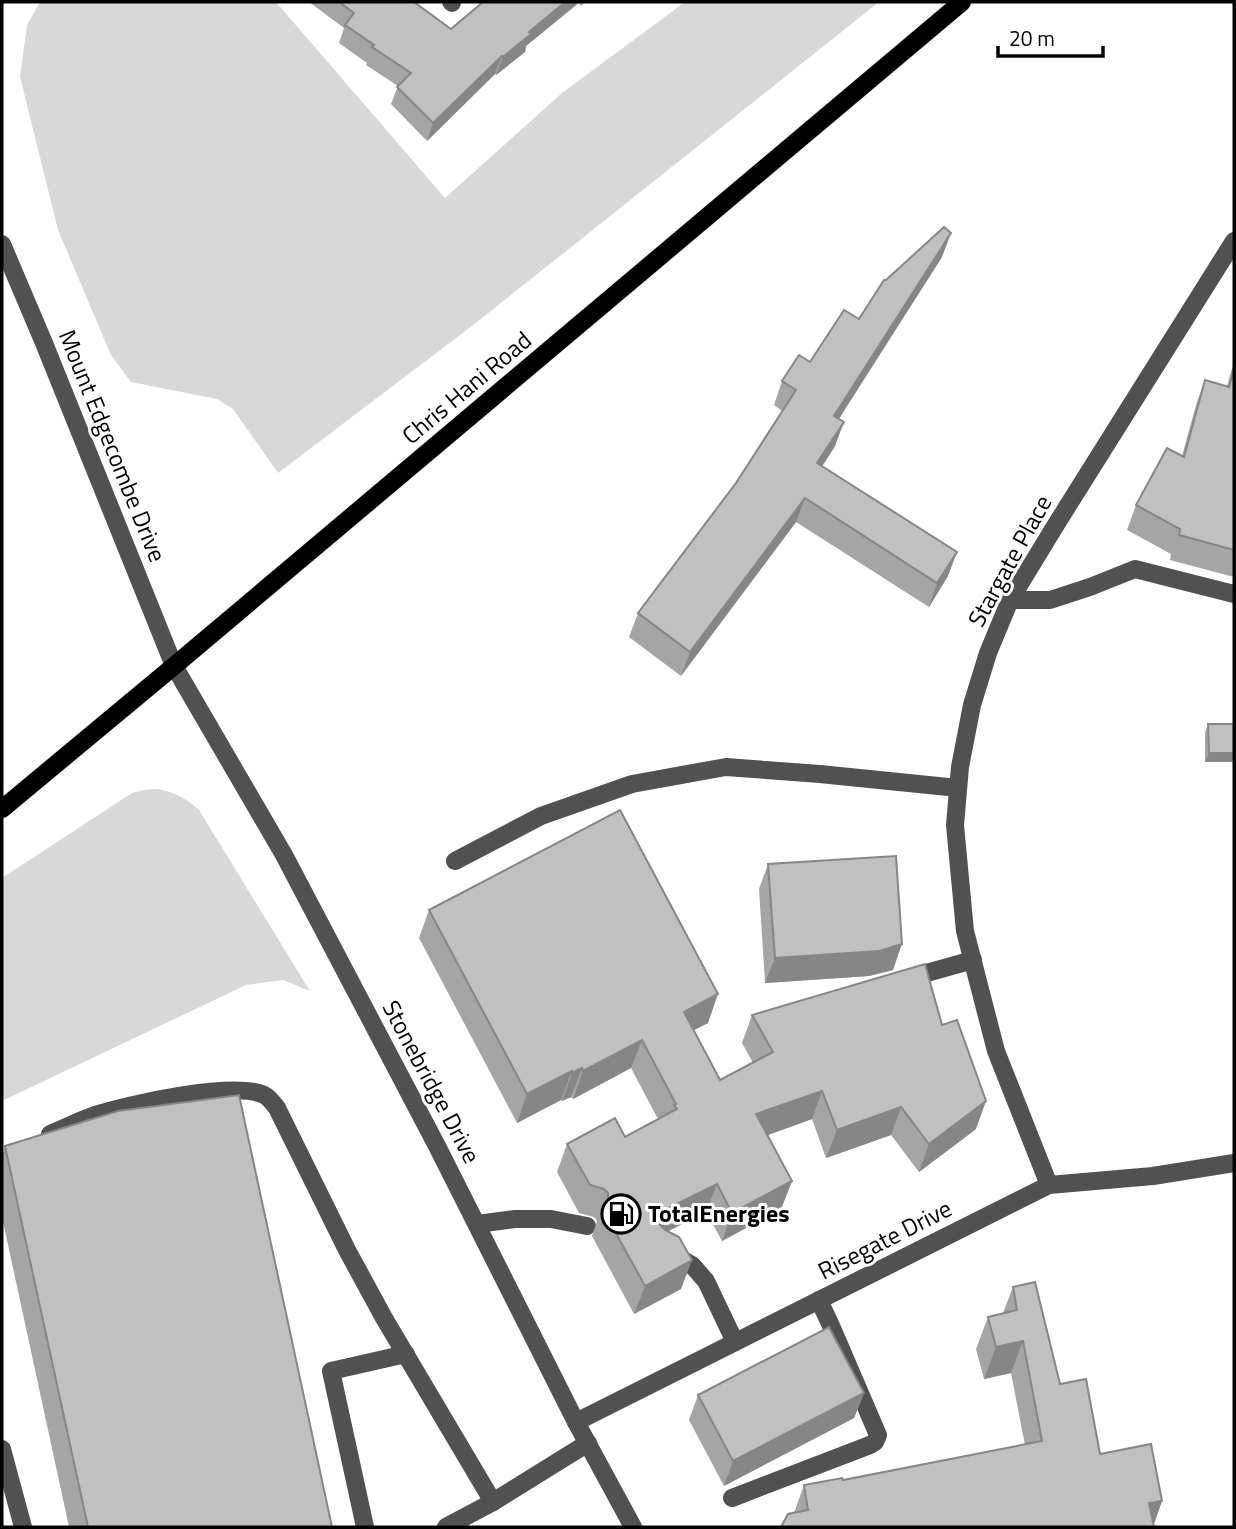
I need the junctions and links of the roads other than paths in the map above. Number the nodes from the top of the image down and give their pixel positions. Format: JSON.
{"nodes":[{"id":1,"x":961,"y":2,"type":"edge"},
{"id":2,"x":1234,"y":241,"type":"edge"},
{"id":3,"x":2,"y":244,"type":"edge"},
{"id":4,"x":1234,"y":594,"type":"edge"},
{"id":5,"x":1010,"y":600,"type":"junction"},
{"id":6,"x":174,"y":667,"type":"junction"},
{"id":7,"x":958,"y":789,"type":"junction"},
{"id":8,"x":2,"y":809,"type":"edge"},
{"id":9,"x":455,"y":861,"type":"dead end"},
{"id":10,"x":973,"y":960,"type":"junction"},
{"id":11,"x":894,"y":982,"type":"edge"},
{"id":12,"x":37,"y":1140,"type":"edge"},
{"id":13,"x":1234,"y":1163,"type":"edge"},
{"id":14,"x":1049,"y":1185,"type":"junction"},
{"id":15,"x":477,"y":1224,"type":"junction"},
{"id":16,"x":587,"y":1226,"type":"dead end"},
{"id":17,"x":660,"y":1248,"type":"edge"},
{"id":18,"x":819,"y":1300,"type":"junction"},
{"id":19,"x":735,"y":1342,"type":"junction"},
{"id":20,"x":406,"y":1354,"type":"junction"},
{"id":21,"x":576,"y":1422,"type":"junction"},
{"id":22,"x":588,"y":1443,"type":"junction"},
{"id":23,"x":2,"y":1448,"type":"edge"},
{"id":24,"x":5,"y":1479,"type":"edge"},
{"id":25,"x":732,"y":1497,"type":"dead end"},
{"id":26,"x":493,"y":1502,"type":"junction"},
{"id":27,"x":23,"y":1527,"type":"edge"},
{"id":28,"x":365,"y":1527,"type":"edge"},
{"id":29,"x":446,"y":1527,"type":"edge"},
{"id":30,"x":633,"y":1527,"type":"edge"}],
"edges":[{"from":1,"to":6,"type":"main road","name":"Chris Hani Road"},
{"from":2,"to":5,"type":"street","name":"Stargate Place"},
{"from":3,"to":6,"type":"street","name":"Mount Edgecombe Drive"},
{"from":4,"to":5,"type":"street"},
{"from":5,"to":7,"type":"street","name":"Stargate Place"},
{"from":6,"to":8,"type":"main road","name":"Chris Hani Road"},
{"from":6,"to":15,"type":"street","name":"Stonebridge Drive"},
{"from":7,"to":9,"type":"street"},
{"from":7,"to":10,"type":"street","name":"Stargate Place"},
{"from":10,"to":11,"type":"street"},
{"from":10,"to":14,"type":"street","name":"Stargate Place"},
{"from":12,"to":20,"type":"street"},
{"from":13,"to":14,"type":"street","name":"Risegate Drive"},
{"from":14,"to":18,"type":"street","name":"Risegate Drive"},
{"from":15,"to":16,"type":"street"},
{"from":15,"to":21,"type":"street","name":"Stonebridge Drive"},
{"from":17,"to":19,"type":"street"},
{"from":18,"to":19,"type":"street","name":"Risegate Drive"},
{"from":18,"to":25,"type":"street"},
{"from":19,"to":21,"type":"street","name":"Risegate Drive"},
{"from":20,"to":26,"type":"street"},
{"from":20,"to":28,"type":"street"},
{"from":21,"to":22,"type":"street","name":"Stonebridge Drive"},
{"from":22,"to":26,"type":"street"},
{"from":22,"to":30,"type":"street","name":"Stonebridge Drive"},
{"from":23,"to":24,"type":"street"},
{"from":24,"to":27,"type":"street"},
{"from":26,"to":29,"type":"street"}]}
